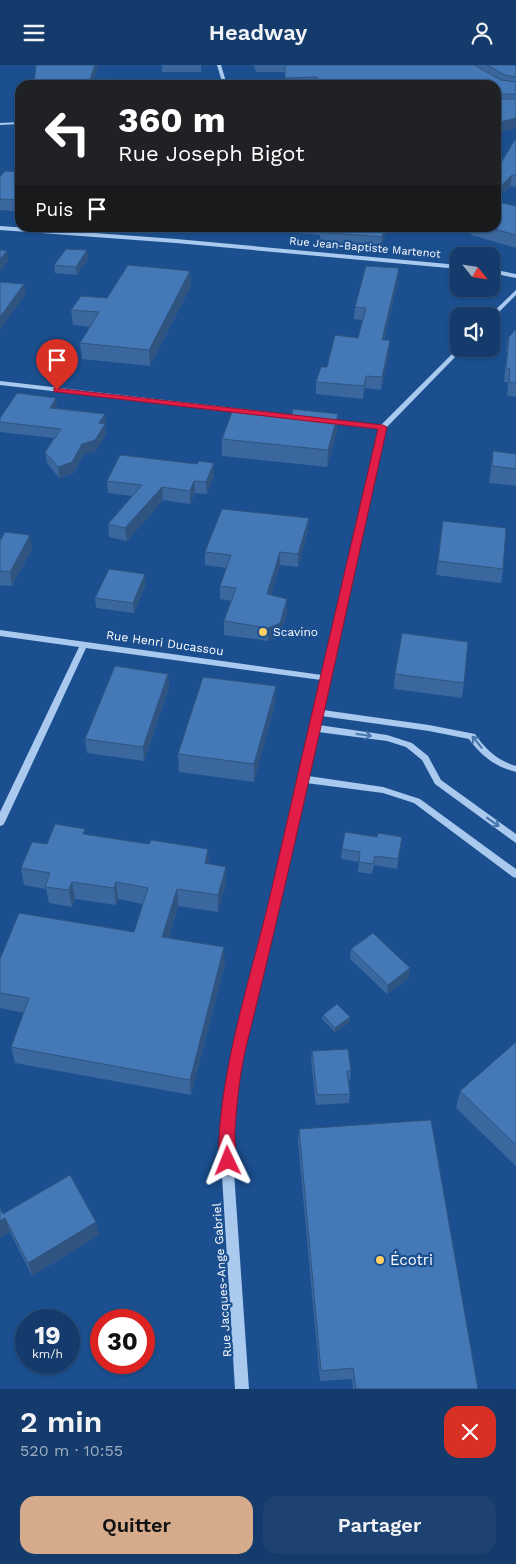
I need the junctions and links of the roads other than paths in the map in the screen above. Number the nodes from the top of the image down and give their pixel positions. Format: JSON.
{"nodes":[{"id":1,"x":219,"y":65,"type":"edge"},
{"id":2,"x":224,"y":80,"type":"edge"},
{"id":3,"x":15,"y":123,"type":"edge"},
{"id":4,"x":0,"y":124,"type":"edge"},
{"id":5,"x":0,"y":228,"type":"edge"},
{"id":6,"x":15,"y":229,"type":"edge"},
{"id":7,"x":51,"y":232,"type":"edge"},
{"id":8,"x":450,"y":266,"type":"edge"},
{"id":9,"x":500,"y":272,"type":"edge"},
{"id":10,"x":516,"y":275,"type":"edge"},
{"id":11,"x":516,"y":292,"type":"edge"},
{"id":12,"x":500,"y":308,"type":"edge"},
{"id":13,"x":452,"y":357,"type":"edge"},
{"id":14,"x":0,"y":383,"type":"edge"},
{"id":15,"x":383,"y":427,"type":"junction"},
{"id":16,"x":0,"y":633,"type":"edge"},
{"id":17,"x":84,"y":644,"type":"junction"},
{"id":18,"x":327,"y":678,"type":"junction"},
{"id":19,"x":319,"y":713,"type":"junction"},
{"id":20,"x":315,"y":729,"type":"junction"},
{"id":21,"x":516,"y":769,"type":"edge"},
{"id":22,"x":303,"y":779,"type":"junction"},
{"id":23,"x":0,"y":823,"type":"edge"},
{"id":24,"x":516,"y":839,"type":"edge"},
{"id":25,"x":516,"y":874,"type":"edge"},
{"id":26,"x":242,"y":1389,"type":"edge"}],
"edges":[{"from":1,"to":2,"type":"street"},
{"from":3,"to":4,"type":"street"},
{"from":5,"to":6,"type":"street","name":"Rue Jean-Baptiste Martenot"},
{"from":7,"to":8,"type":"street","name":"Rue Jean-Baptiste Martenot"},
{"from":9,"to":10,"type":"street"},
{"from":11,"to":12,"type":"street"},
{"from":13,"to":15,"type":"street"},
{"from":14,"to":15,"type":"street"},
{"from":15,"to":18,"type":"street","name":"Rue Jacques-Ange Gabriel"},
{"from":16,"to":17,"type":"street","name":"Rue Henri Ducassou"},
{"from":17,"to":18,"type":"street","name":"Rue Henri Ducassou"},
{"from":17,"to":23,"type":"street"},
{"from":18,"to":19,"type":"street","name":"Rue Jacques-Ange Gabriel"},
{"from":19,"to":20,"type":"street","name":"Rue Jacques-Ange Gabriel"},
{"from":21,"to":19,"type":"street","one_way":true},
{"from":20,"to":22,"type":"street","name":"Rue Jacques-Ange Gabriel"},
{"from":20,"to":24,"type":"street","one_way":true},
{"from":22,"to":25,"type":"street"},
{"from":22,"to":26,"type":"street","name":"Rue Jacques-Ange Gabriel"}]}
